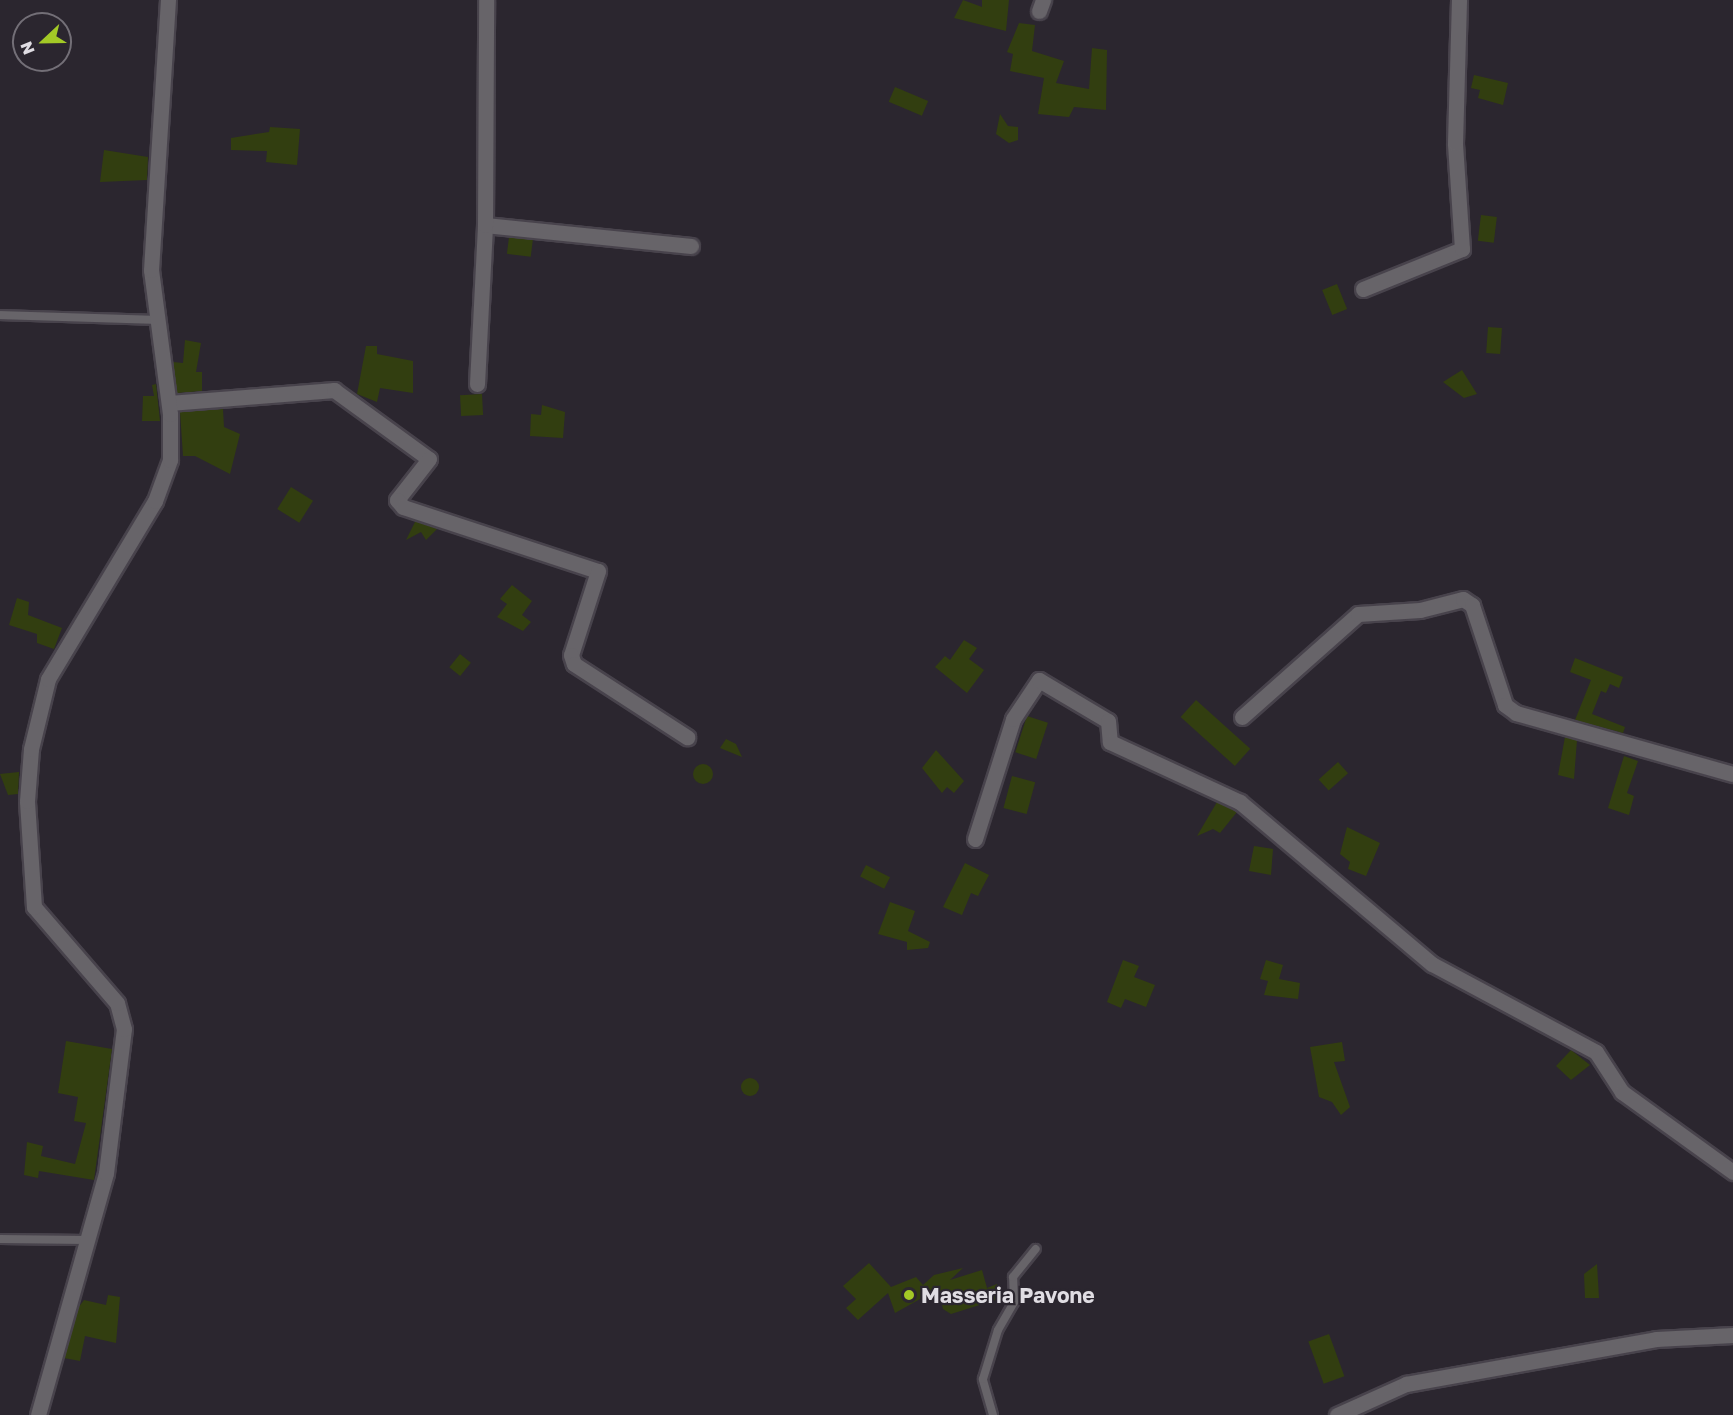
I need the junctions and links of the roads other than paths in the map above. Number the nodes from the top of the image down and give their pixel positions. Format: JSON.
{"nodes":[{"id":1,"x":168,"y":0,"type":"edge"},
{"id":2,"x":486,"y":0,"type":"edge"},
{"id":3,"x":1459,"y":0,"type":"edge"},
{"id":4,"x":485,"y":225,"type":"junction"},
{"id":5,"x":691,"y":246,"type":"dead end"},
{"id":6,"x":1363,"y":289,"type":"dead end"},
{"id":7,"x":0,"y":315,"type":"edge"},
{"id":8,"x":155,"y":320,"type":"junction"},
{"id":9,"x":477,"y":384,"type":"dead end"},
{"id":10,"x":169,"y":403,"type":"junction"},
{"id":11,"x":1242,"y":717,"type":"dead end"},
{"id":12,"x":687,"y":737,"type":"dead end"},
{"id":13,"x":1733,"y":774,"type":"edge"},
{"id":14,"x":975,"y":839,"type":"dead end"},
{"id":15,"x":1733,"y":1172,"type":"edge"},
{"id":16,"x":0,"y":1239,"type":"edge"},
{"id":17,"x":86,"y":1240,"type":"junction"},
{"id":18,"x":1036,"y":1249,"type":"dead end"},
{"id":19,"x":1733,"y":1335,"type":"edge"},
{"id":20,"x":38,"y":1415,"type":"edge"},
{"id":21,"x":993,"y":1415,"type":"edge"},
{"id":22,"x":1337,"y":1415,"type":"edge"}],
"edges":[{"from":1,"to":8,"type":"street"},
{"from":2,"to":4,"type":"street"},
{"from":3,"to":6,"type":"street"},
{"from":4,"to":5,"type":"street"},
{"from":4,"to":9,"type":"street"},
{"from":7,"to":8,"type":"lane"},
{"from":8,"to":10,"type":"street"},
{"from":10,"to":12,"type":"street"},
{"from":10,"to":17,"type":"street"},
{"from":11,"to":13,"type":"street"},
{"from":14,"to":15,"type":"street"},
{"from":16,"to":17,"type":"lane"},
{"from":17,"to":20,"type":"street"},
{"from":18,"to":21,"type":"lane"},
{"from":19,"to":22,"type":"street"}]}
